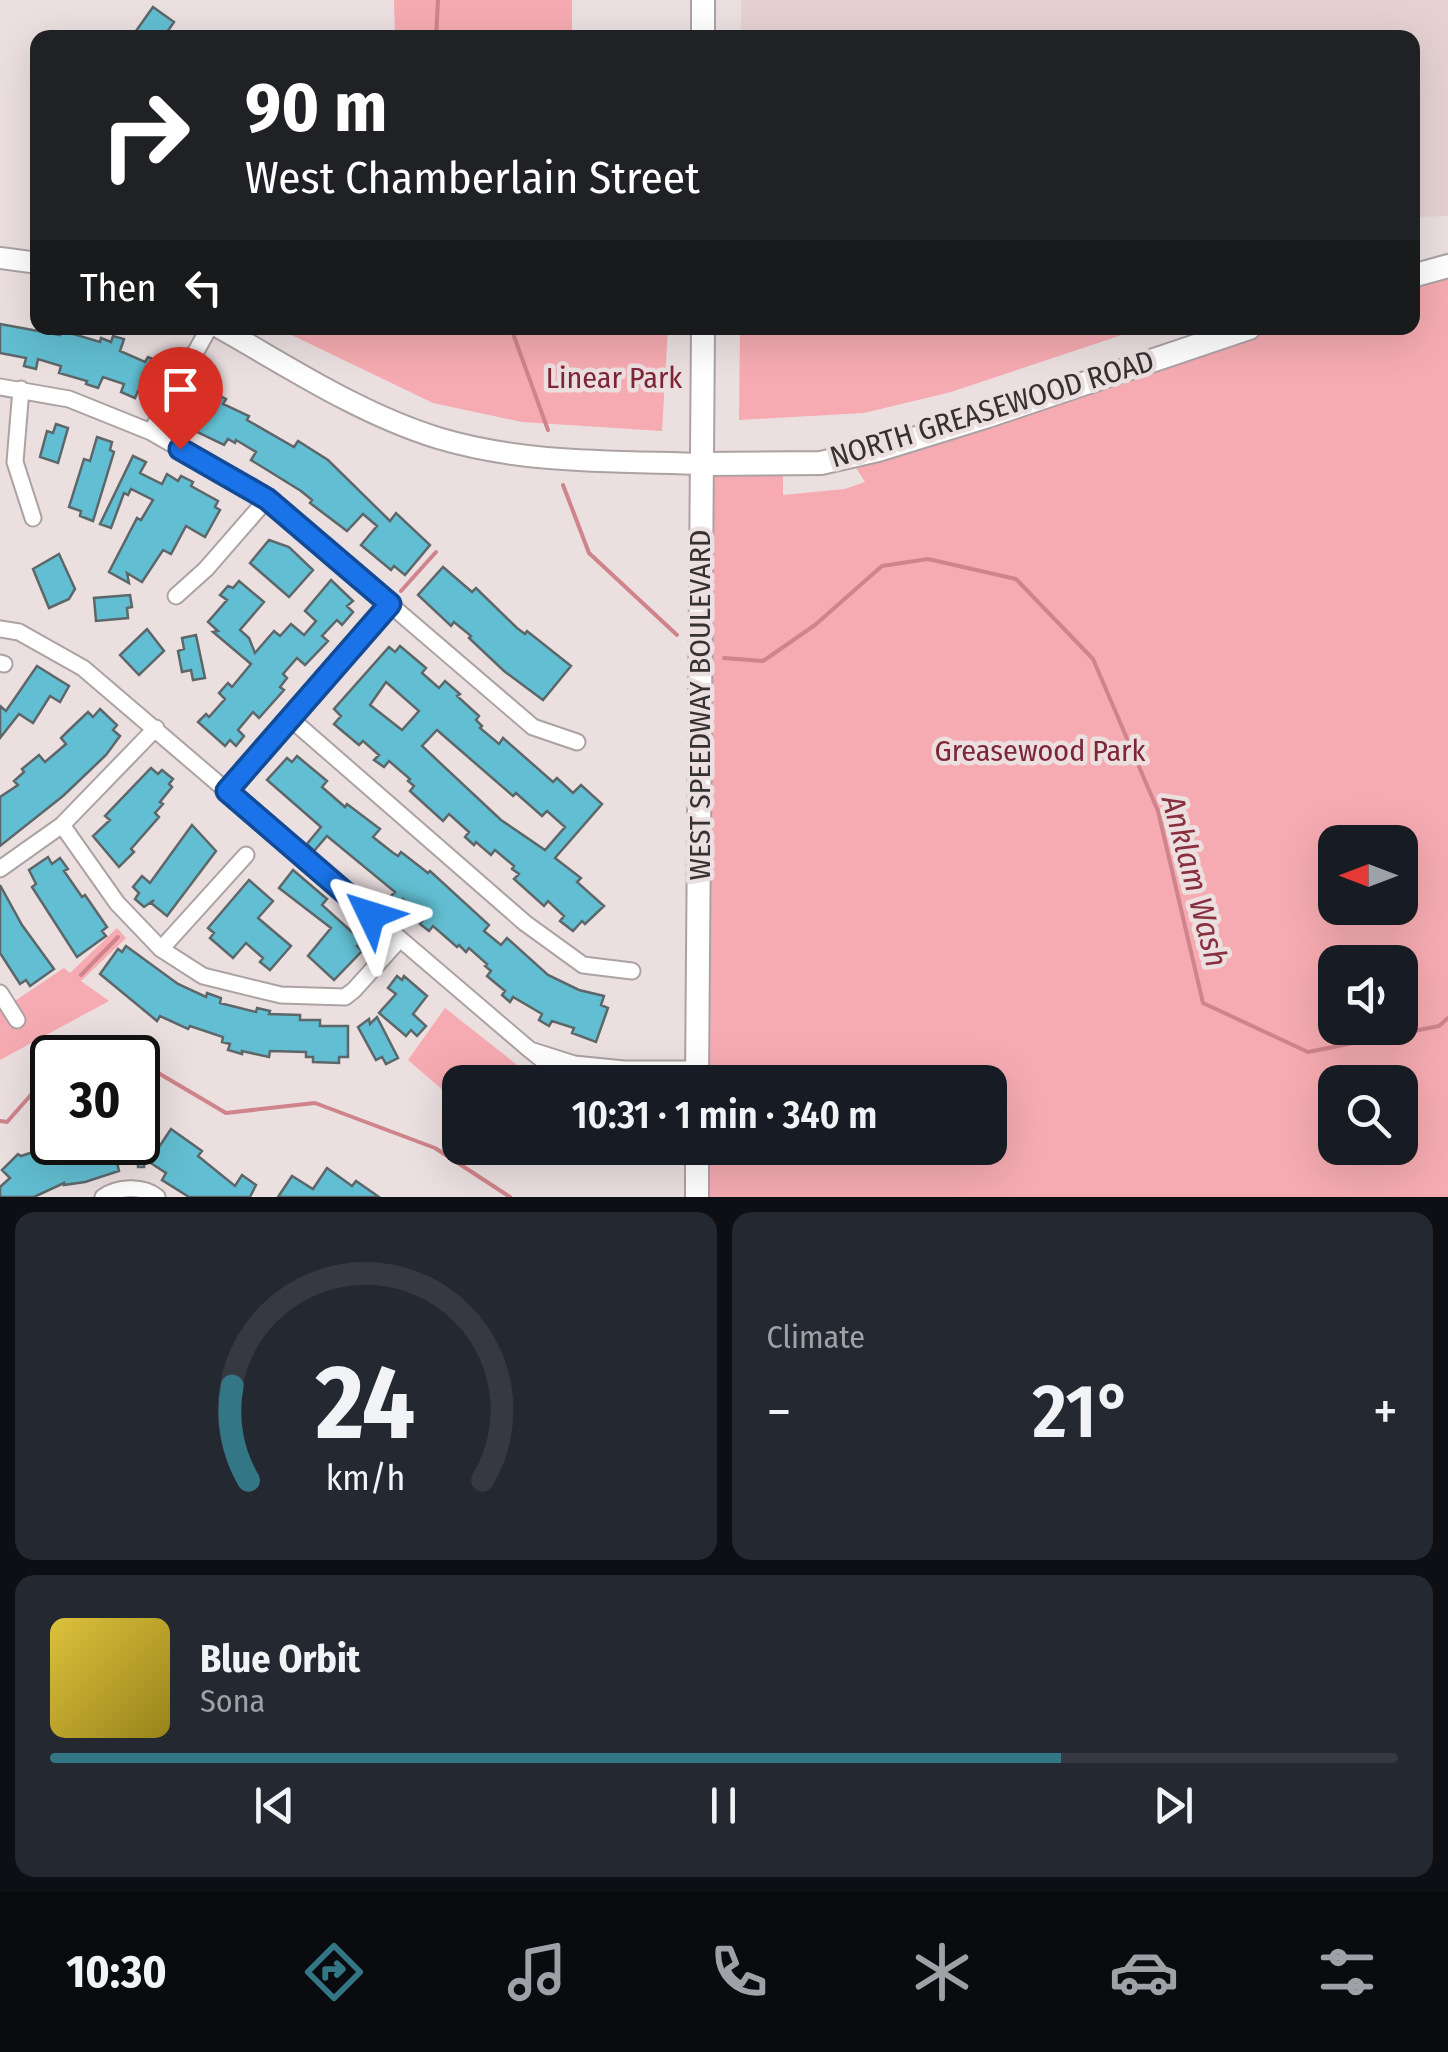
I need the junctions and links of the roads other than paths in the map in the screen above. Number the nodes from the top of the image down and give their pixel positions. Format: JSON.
{"nodes":[{"id":1,"x":703,"y":0,"type":"edge"},
{"id":2,"x":703,"y":30,"type":"edge"},
{"id":3,"x":0,"y":258,"type":"edge"},
{"id":4,"x":30,"y":263,"type":"edge"},
{"id":5,"x":1448,"y":266,"type":"edge"},
{"id":6,"x":1420,"y":274,"type":"edge"},
{"id":7,"x":205,"y":335,"type":"edge"},
{"id":8,"x":233,"y":335,"type":"edge"},
{"id":9,"x":704,"y":335,"type":"edge"},
{"id":10,"x":1228,"y":335,"type":"edge"},
{"id":11,"x":0,"y":387,"type":"edge"},
{"id":12,"x":21,"y":389,"type":"junction"},
{"id":13,"x":151,"y":432,"type":"junction"},
{"id":14,"x":703,"y":464,"type":"junction"},
{"id":15,"x":267,"y":499,"type":"junction"},
{"id":16,"x":32,"y":518,"type":"dead end"},
{"id":17,"x":176,"y":596,"type":"dead end"},
{"id":18,"x":390,"y":604,"type":"junction"},
{"id":19,"x":0,"y":629,"type":"edge"},
{"id":20,"x":291,"y":719,"type":"junction"},
{"id":21,"x":156,"y":728,"type":"junction"},
{"id":22,"x":577,"y":742,"type":"dead end"},
{"id":23,"x":227,"y":791,"type":"junction"},
{"id":24,"x":62,"y":825,"type":"junction"},
{"id":25,"x":246,"y":855,"type":"dead end"},
{"id":26,"x":0,"y":869,"type":"edge"},
{"id":27,"x":400,"y":939,"type":"junction"},
{"id":28,"x":162,"y":950,"type":"junction"},
{"id":29,"x":632,"y":971,"type":"dead end"},
{"id":30,"x":0,"y":993,"type":"edge"},
{"id":31,"x":17,"y":1020,"type":"dead end"},
{"id":32,"x":530,"y":1050,"type":"junction"},
{"id":33,"x":548,"y":1065,"type":"edge"},
{"id":34,"x":584,"y":1065,"type":"edge"},
{"id":35,"x":697,"y":1065,"type":"edge"},
{"id":36,"x":697,"y":1165,"type":"edge"},
{"id":37,"x":103,"y":1197,"type":"edge"},
{"id":38,"x":157,"y":1197,"type":"edge"},
{"id":39,"x":697,"y":1197,"type":"edge"}],
"edges":[{"from":1,"to":2,"type":"main road"},
{"from":3,"to":4,"type":"street"},
{"from":5,"to":6,"type":"main road"},
{"from":7,"to":13,"type":"street"},
{"from":8,"to":14,"type":"street","name":"NORTH GREASEWOOD ROAD"},
{"from":9,"to":14,"type":"main road","name":"WEST SPEEDWAY BOULEVARD"},
{"from":10,"to":14,"type":"main road","name":"NORTH GREASEWOOD ROAD"},
{"from":11,"to":12,"type":"street"},
{"from":12,"to":13,"type":"street"},
{"from":12,"to":16,"type":"street"},
{"from":13,"to":15,"type":"street"},
{"from":14,"to":35,"type":"main road","name":"WEST SPEEDWAY BOULEVARD"},
{"from":15,"to":17,"type":"street"},
{"from":15,"to":18,"type":"street"},
{"from":18,"to":20,"type":"street"},
{"from":18,"to":22,"type":"street"},
{"from":19,"to":21,"type":"street"},
{"from":20,"to":23,"type":"street"},
{"from":20,"to":29,"type":"street"},
{"from":21,"to":23,"type":"street"},
{"from":21,"to":24,"type":"street"},
{"from":23,"to":27,"type":"street"},
{"from":24,"to":26,"type":"street"},
{"from":24,"to":28,"type":"street"},
{"from":25,"to":28,"type":"street"},
{"from":27,"to":28,"type":"street"},
{"from":27,"to":32,"type":"street"},
{"from":30,"to":31,"type":"street"},
{"from":32,"to":33,"type":"street"},
{"from":32,"to":34,"type":"street"},
{"from":36,"to":39,"type":"main road"},
{"from":37,"to":38,"type":"street"}]}
